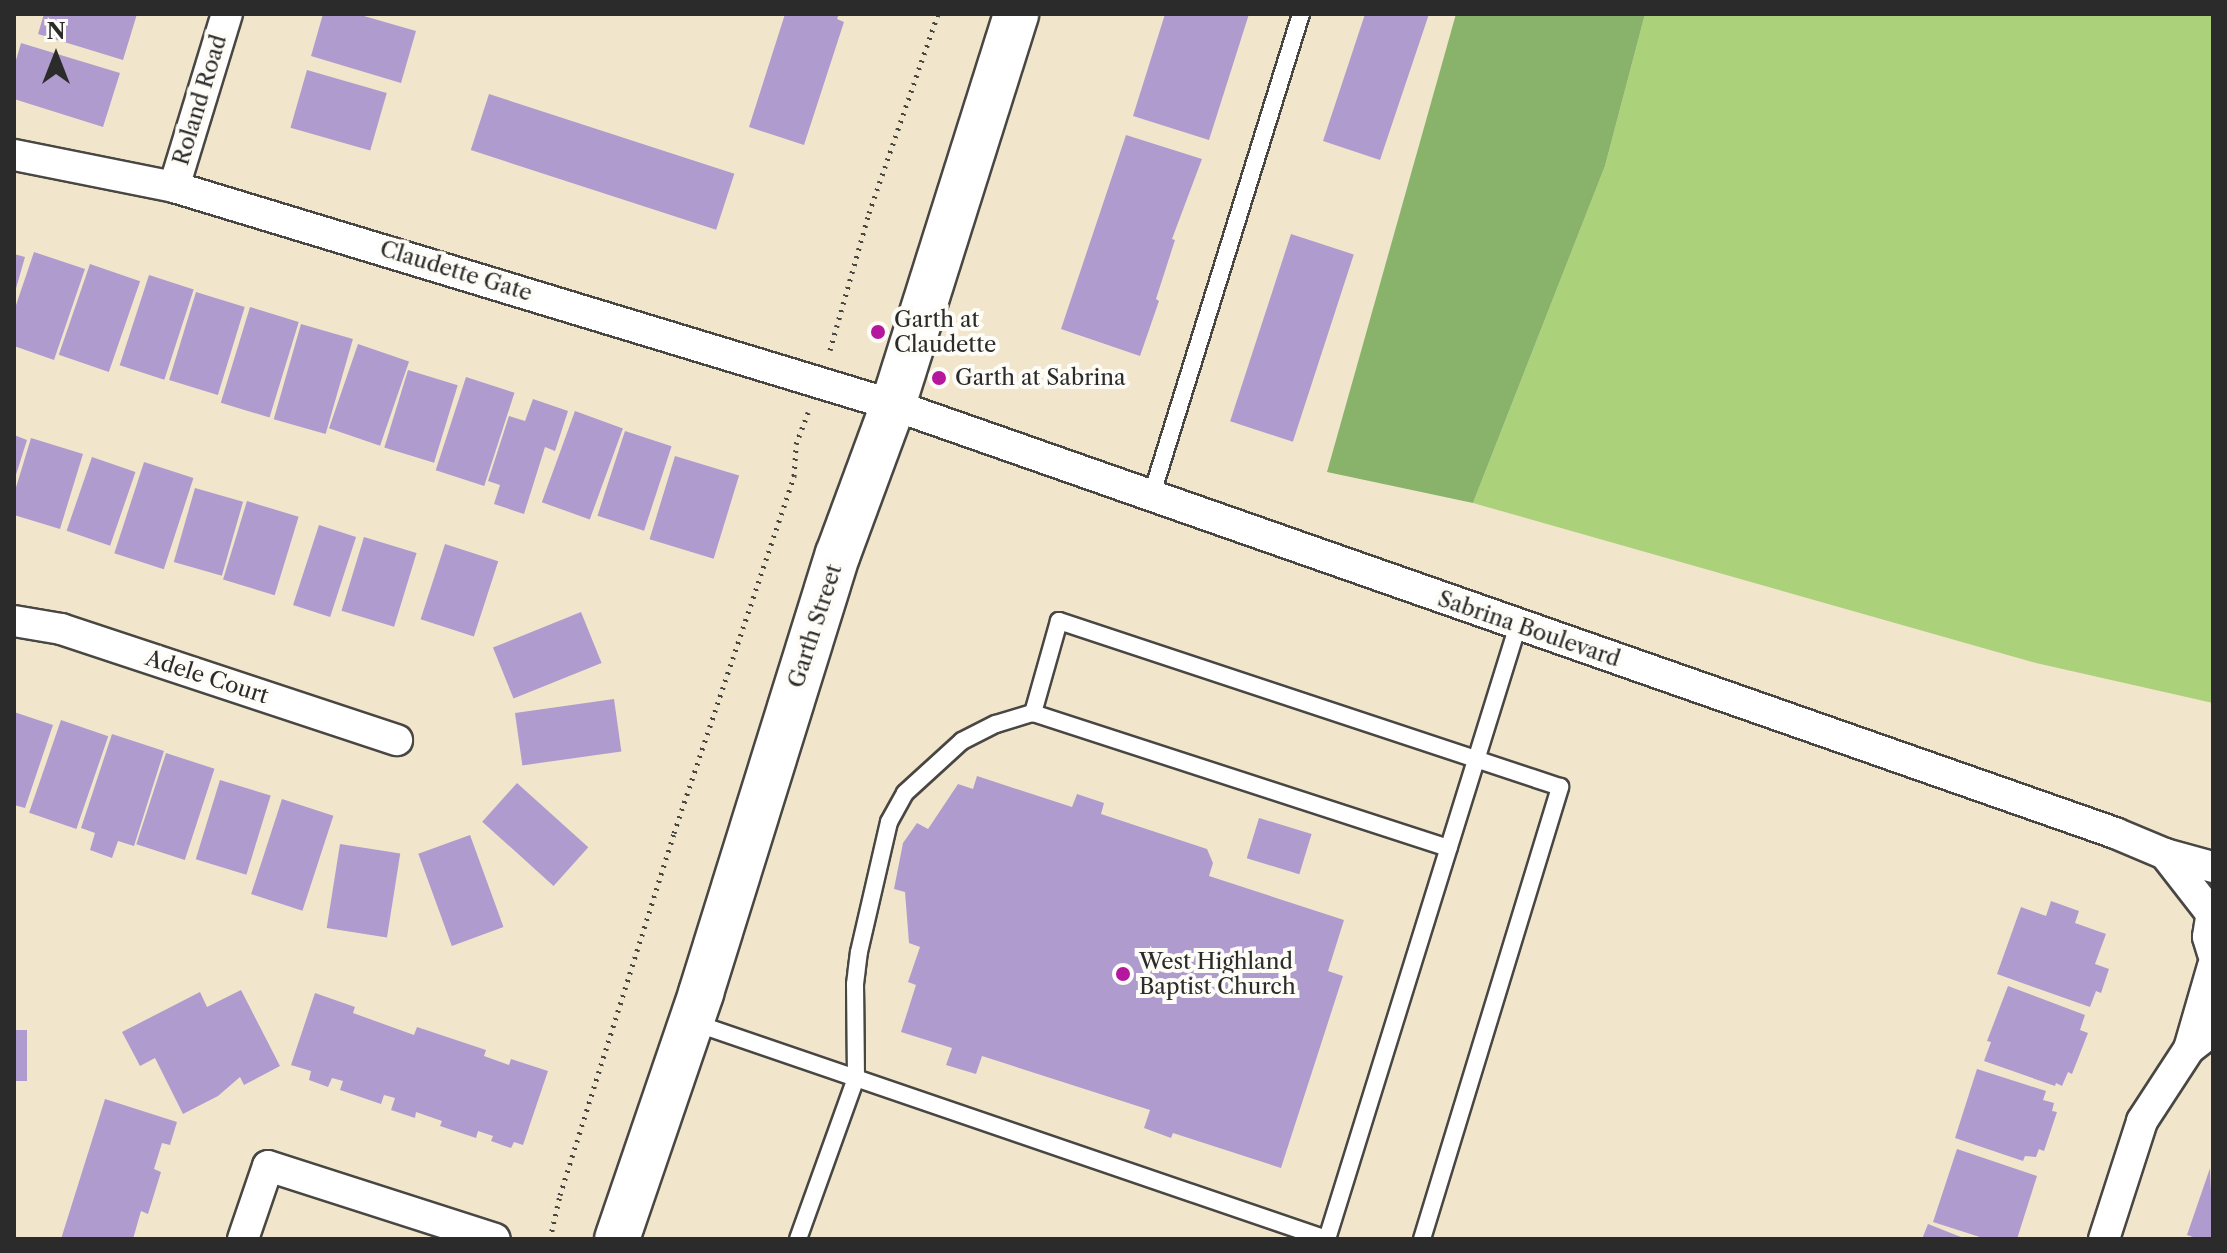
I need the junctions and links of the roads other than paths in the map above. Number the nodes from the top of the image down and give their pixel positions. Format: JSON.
{"nodes":[{"id":1,"x":227,"y":14,"type":"edge"},
{"id":2,"x":1016,"y":14,"type":"edge"},
{"id":3,"x":1301,"y":14,"type":"edge"},
{"id":4,"x":14,"y":155,"type":"edge"},
{"id":5,"x":174,"y":187,"type":"junction"},
{"id":6,"x":893,"y":405,"type":"junction"},
{"id":7,"x":1151,"y":497,"type":"junction"},
{"id":8,"x":14,"y":621,"type":"edge"},
{"id":9,"x":1518,"y":625,"type":"junction"},
{"id":10,"x":1033,"y":713,"type":"junction"},
{"id":11,"x":397,"y":740,"type":"dead end"},
{"id":12,"x":1476,"y":760,"type":"junction"},
{"id":13,"x":1449,"y":848,"type":"junction"},
{"id":14,"x":2165,"y":854,"type":"junction"},
{"id":15,"x":2213,"y":867,"type":"edge"},
{"id":16,"x":2211,"y":909,"type":"edge"},
{"id":17,"x":2213,"y":953,"type":"edge"},
{"id":18,"x":2213,"y":966,"type":"edge"},
{"id":19,"x":691,"y":1022,"type":"junction"},
{"id":20,"x":2213,"y":1030,"type":"edge"},
{"id":21,"x":2189,"y":1049,"type":"junction"},
{"id":22,"x":856,"y":1078,"type":"junction"},
{"id":23,"x":243,"y":1239,"type":"edge"},
{"id":24,"x":495,"y":1239,"type":"edge"},
{"id":25,"x":617,"y":1239,"type":"edge"},
{"id":26,"x":798,"y":1239,"type":"edge"},
{"id":27,"x":1327,"y":1239,"type":"edge"},
{"id":28,"x":1422,"y":1239,"type":"edge"},
{"id":29,"x":2104,"y":1239,"type":"edge"}],
"edges":[{"from":1,"to":5,"type":"street","name":"Roland Road"},
{"from":2,"to":6,"type":"main road","name":"Garth Street"},
{"from":3,"to":7,"type":"lane"},
{"from":4,"to":5,"type":"street","name":"Claudette Gate"},
{"from":5,"to":6,"type":"street","name":"Claudette Gate"},
{"from":6,"to":7,"type":"street","name":"Sabrina Boulevard"},
{"from":6,"to":19,"type":"main road","name":"Garth Street"},
{"from":7,"to":9,"type":"street","name":"Sabrina Boulevard"},
{"from":8,"to":11,"type":"street","name":"Adele Court"},
{"from":9,"to":12,"type":"lane"},
{"from":9,"to":14,"type":"street","name":"Sabrina Boulevard"},
{"from":10,"to":12,"type":"lane"},
{"from":10,"to":13,"type":"lane"},
{"from":10,"to":22,"type":"lane"},
{"from":12,"to":13,"type":"lane"},
{"from":12,"to":28,"type":"lane"},
{"from":13,"to":27,"type":"lane"},
{"from":14,"to":15,"type":"street","name":"Sabrina Boulevard"},
{"from":14,"to":16,"type":"street"},
{"from":16,"to":17,"type":"street"},
{"from":18,"to":21,"type":"street"},
{"from":19,"to":22,"type":"lane"},
{"from":19,"to":25,"type":"main road","name":"Garth Street"},
{"from":20,"to":21,"type":"street"},
{"from":21,"to":29,"type":"street"},
{"from":22,"to":26,"type":"lane"},
{"from":22,"to":27,"type":"lane"},
{"from":23,"to":24,"type":"street"}]}
